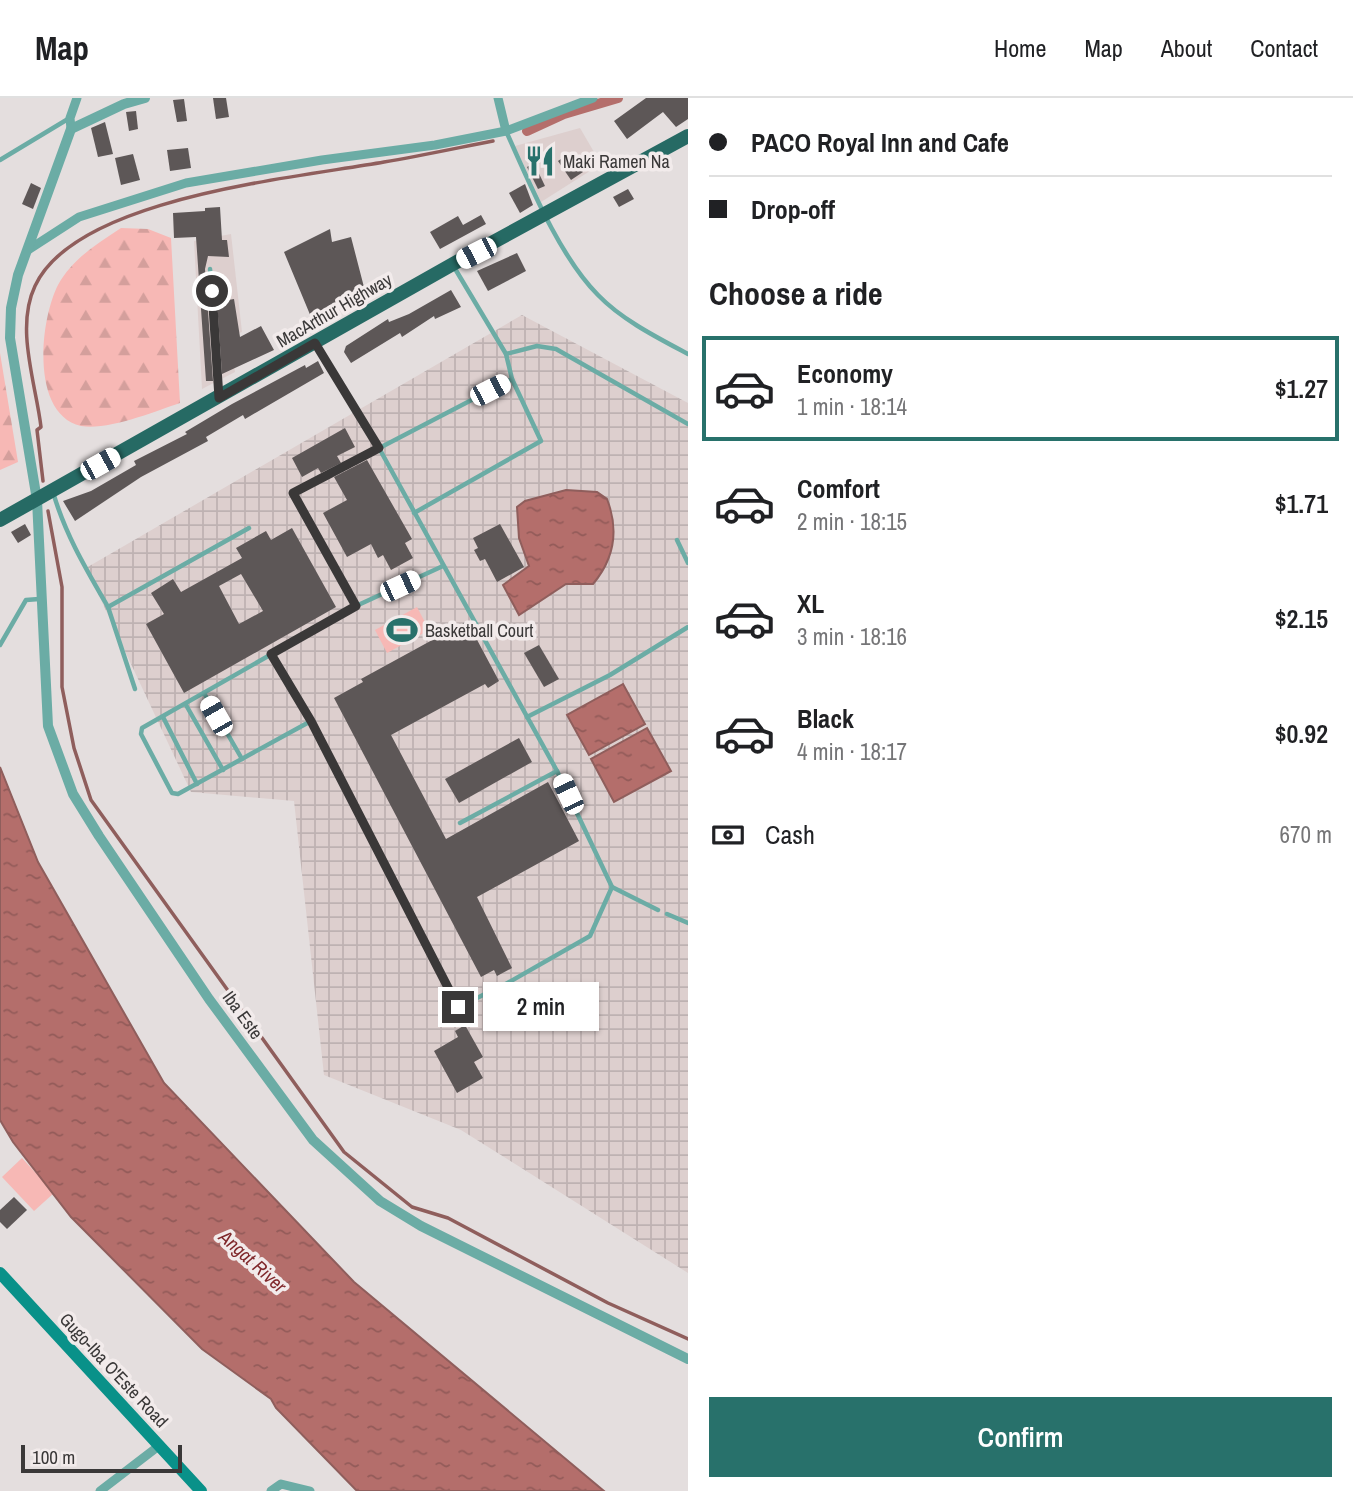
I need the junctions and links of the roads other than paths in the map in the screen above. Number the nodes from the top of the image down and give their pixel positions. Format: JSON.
{"nodes":[{"id":1,"x":77,"y":98,"type":"edge"},
{"id":2,"x":145,"y":98,"type":"edge"},
{"id":3,"x":498,"y":98,"type":"edge"},
{"id":4,"x":593,"y":98,"type":"edge"},
{"id":5,"x":71,"y":124,"type":"junction"},
{"id":6,"x":506,"y":131,"type":"junction"},
{"id":7,"x":688,"y":136,"type":"edge"},
{"id":8,"x":0,"y":160,"type":"edge"},
{"id":9,"x":545,"y":217,"type":"junction"},
{"id":10,"x":28,"y":250,"type":"junction"},
{"id":11,"x":453,"y":264,"type":"junction"},
{"id":12,"x":211,"y":269,"type":"dead end"},
{"id":13,"x":315,"y":343,"type":"junction"},
{"id":14,"x":506,"y":354,"type":"junction"},
{"id":15,"x":688,"y":354,"type":"edge"},
{"id":16,"x":512,"y":379,"type":"junction"},
{"id":17,"x":219,"y":398,"type":"junction"},
{"id":18,"x":688,"y":424,"type":"edge"},
{"id":19,"x":379,"y":448,"type":"junction"},
{"id":20,"x":52,"y":491,"type":"junction"},
{"id":21,"x":37,"y":500,"type":"junction"},
{"id":22,"x":414,"y":513,"type":"junction"},
{"id":23,"x":0,"y":520,"type":"edge"},
{"id":24,"x":249,"y":528,"type":"dead end"},
{"id":25,"x":677,"y":540,"type":"dead end"},
{"id":26,"x":688,"y":563,"type":"edge"},
{"id":27,"x":443,"y":566,"type":"junction"},
{"id":28,"x":40,"y":599,"type":"junction"},
{"id":29,"x":356,"y":606,"type":"junction"},
{"id":30,"x":108,"y":607,"type":"junction"},
{"id":31,"x":688,"y":627,"type":"edge"},
{"id":32,"x":0,"y":645,"type":"edge"},
{"id":33,"x":271,"y":654,"type":"junction"},
{"id":34,"x":135,"y":689,"type":"dead end"},
{"id":35,"x":204,"y":694,"type":"junction"},
{"id":36,"x":186,"y":705,"type":"junction"},
{"id":37,"x":163,"y":717,"type":"junction"},
{"id":38,"x":527,"y":717,"type":"junction"},
{"id":39,"x":311,"y":721,"type":"junction"},
{"id":40,"x":242,"y":760,"type":"junction"},
{"id":41,"x":223,"y":770,"type":"junction"},
{"id":42,"x":556,"y":771,"type":"junction"},
{"id":43,"x":197,"y":784,"type":"junction"},
{"id":44,"x":460,"y":823,"type":"dead end"},
{"id":45,"x":612,"y":887,"type":"junction"},
{"id":46,"x":658,"y":910,"type":"dead end"},
{"id":47,"x":667,"y":914,"type":"dead end"},
{"id":48,"x":688,"y":923,"type":"edge"},
{"id":49,"x":504,"y":985,"type":"dead end"},
{"id":50,"x":493,"y":990,"type":"dead end"},
{"id":51,"x":0,"y":1273,"type":"edge"},
{"id":52,"x":688,"y":1359,"type":"edge"},
{"id":53,"x":160,"y":1445,"type":"junction"},
{"id":54,"x":100,"y":1491,"type":"edge"},
{"id":55,"x":201,"y":1491,"type":"edge"},
{"id":56,"x":271,"y":1491,"type":"edge"},
{"id":57,"x":310,"y":1491,"type":"edge"}],
"edges":[{"from":1,"to":5,"type":"street"},
{"from":2,"to":5,"type":"street"},
{"from":3,"to":6,"type":"street"},
{"from":4,"to":6,"type":"street"},
{"from":5,"to":8,"type":"lane"},
{"from":5,"to":10,"type":"street","name":"Iba Este"},
{"from":6,"to":9,"type":"lane"},
{"from":6,"to":10,"type":"street"},
{"from":7,"to":9,"type":"highway","name":"MacArthur Highway"},
{"from":9,"to":11,"type":"highway","name":"MacArthur Highway"},
{"from":9,"to":15,"type":"lane"},
{"from":10,"to":21,"type":"street","name":"Iba Este"},
{"from":11,"to":13,"type":"highway","name":"MacArthur Highway"},
{"from":11,"to":14,"type":"lane"},
{"from":12,"to":17,"type":"lane"},
{"from":13,"to":17,"type":"highway","name":"MacArthur Highway"},
{"from":13,"to":19,"type":"lane"},
{"from":14,"to":16,"type":"lane"},
{"from":14,"to":18,"type":"lane"},
{"from":16,"to":19,"type":"lane"},
{"from":16,"to":22,"type":"lane"},
{"from":17,"to":20,"type":"highway","name":"MacArthur Highway"},
{"from":19,"to":22,"type":"lane"},
{"from":19,"to":29,"type":"lane"},
{"from":20,"to":21,"type":"highway","name":"MacArthur Highway"},
{"from":20,"to":30,"type":"lane"},
{"from":21,"to":23,"type":"highway","name":"MacArthur Highway"},
{"from":21,"to":28,"type":"street","name":"Iba Este"},
{"from":22,"to":27,"type":"lane"},
{"from":24,"to":30,"type":"lane"},
{"from":25,"to":26,"type":"lane"},
{"from":27,"to":29,"type":"lane"},
{"from":27,"to":38,"type":"lane"},
{"from":28,"to":32,"type":"lane"},
{"from":28,"to":52,"type":"street","name":"Iba Este"},
{"from":29,"to":33,"type":"lane"},
{"from":30,"to":34,"type":"lane"},
{"from":31,"to":38,"type":"lane"},
{"from":33,"to":35,"type":"lane"},
{"from":33,"to":39,"type":"lane"},
{"from":35,"to":36,"type":"lane"},
{"from":35,"to":40,"type":"lane"},
{"from":36,"to":37,"type":"lane"},
{"from":36,"to":41,"type":"lane"},
{"from":37,"to":43,"type":"lane"},
{"from":37,"to":43,"type":"lane"},
{"from":38,"to":42,"type":"lane"},
{"from":39,"to":40,"type":"lane"},
{"from":39,"to":50,"type":"lane"},
{"from":40,"to":41,"type":"lane"},
{"from":41,"to":43,"type":"lane"},
{"from":42,"to":44,"type":"lane"},
{"from":42,"to":45,"type":"lane"},
{"from":45,"to":46,"type":"lane"},
{"from":45,"to":49,"type":"lane"},
{"from":47,"to":48,"type":"lane"},
{"from":51,"to":53,"type":"main road","name":"Gugo-Iba O'Este Road"},
{"from":53,"to":54,"type":"street"},
{"from":53,"to":55,"type":"main road","name":"Gugo-Iba O'Este Road"},
{"from":56,"to":57,"type":"street"}]}
